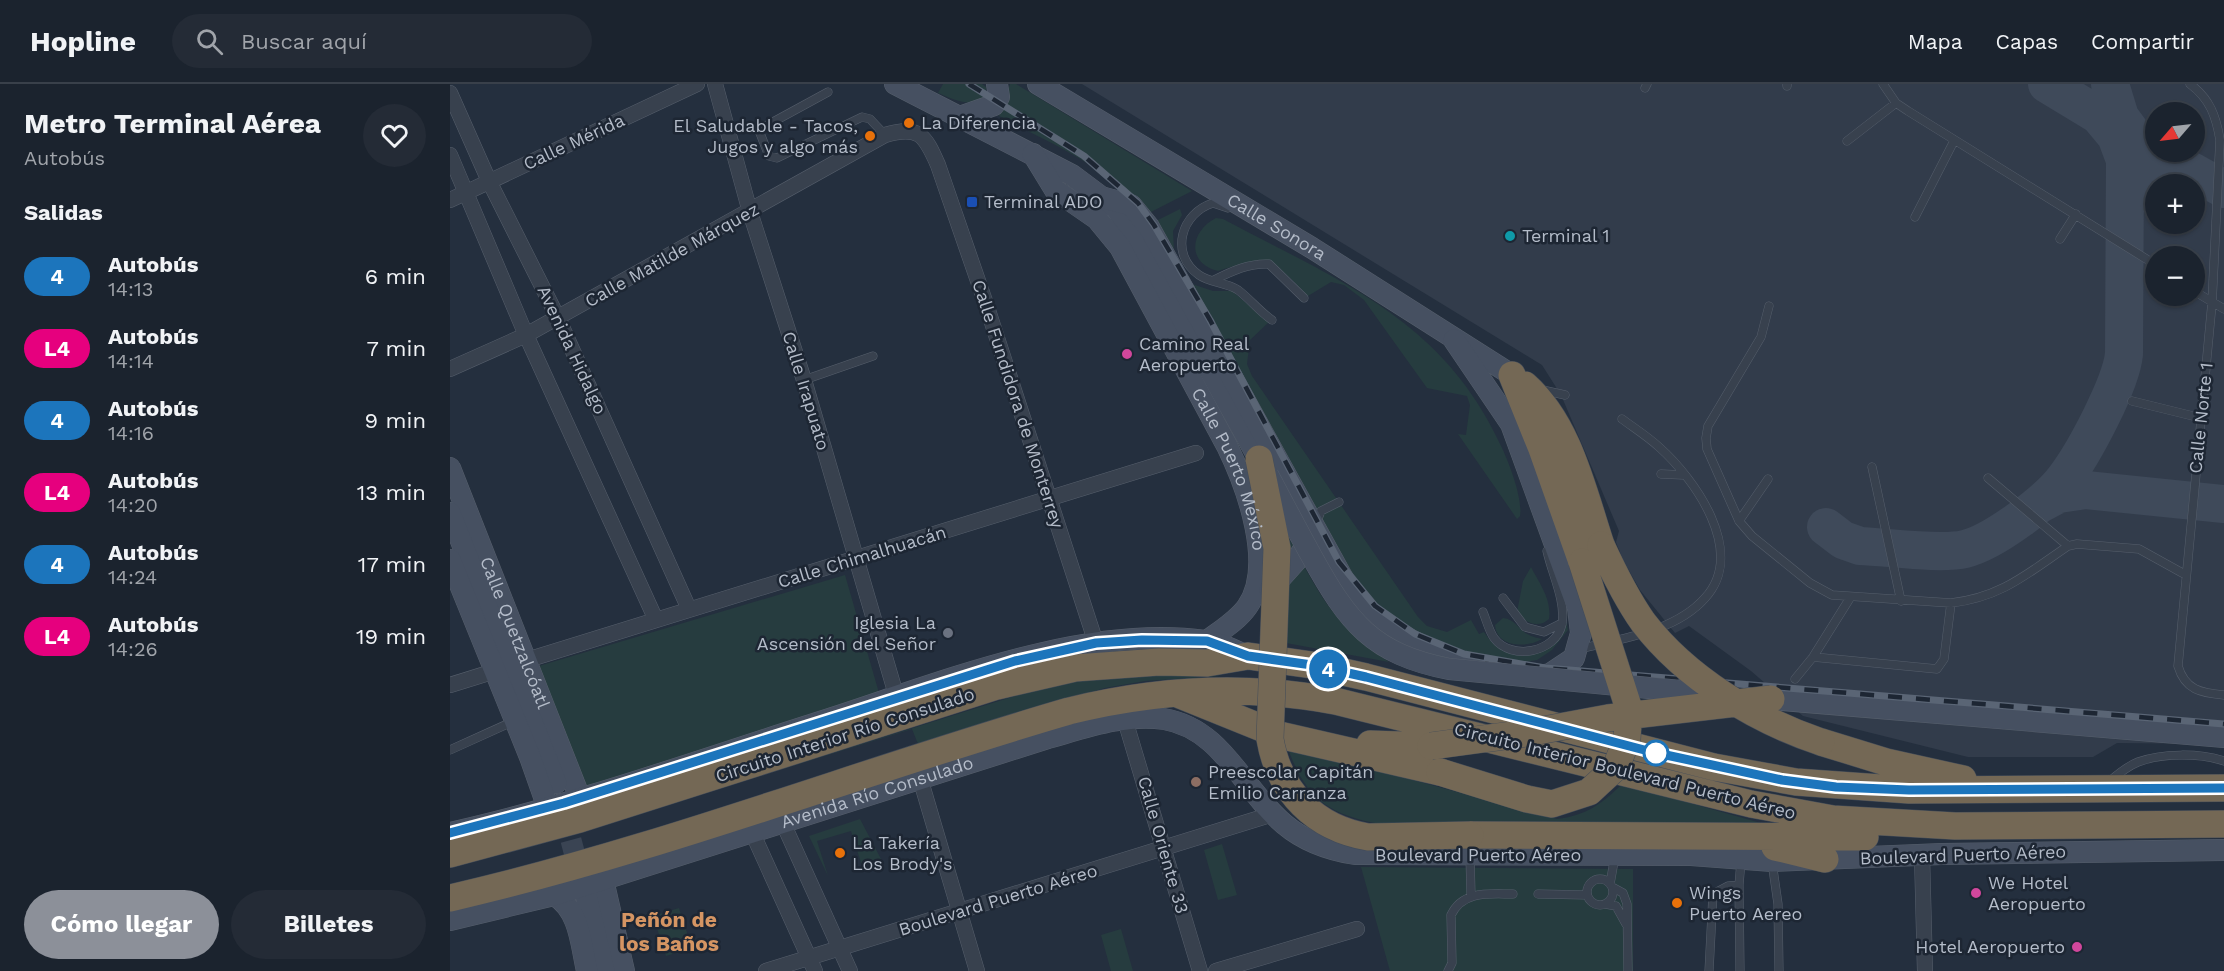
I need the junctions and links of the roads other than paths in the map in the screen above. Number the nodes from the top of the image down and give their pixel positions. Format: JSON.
{"nodes":[{"id":1,"x":697,"y":84,"type":"edge"},
{"id":2,"x":715,"y":84,"type":"edge"},
{"id":3,"x":895,"y":84,"type":"edge"},
{"id":4,"x":997,"y":84,"type":"edge"},
{"id":5,"x":1038,"y":84,"type":"edge"},
{"id":6,"x":1883,"y":84,"type":"edge"},
{"id":7,"x":2190,"y":84,"type":"edge"},
{"id":8,"x":450,"y":93,"type":"edge"},
{"id":9,"x":828,"y":93,"type":"dead end"},
{"id":10,"x":1896,"y":103,"type":"junction"},
{"id":11,"x":957,"y":118,"type":"junction"},
{"id":12,"x":887,"y":134,"type":"junction"},
{"id":13,"x":1847,"y":141,"type":"dead end"},
{"id":14,"x":1954,"y":141,"type":"junction"},
{"id":15,"x":1033,"y":154,"type":"junction"},
{"id":16,"x":450,"y":155,"type":"edge"},
{"id":17,"x":489,"y":181,"type":"junction"},
{"id":18,"x":466,"y":192,"type":"junction"},
{"id":19,"x":1105,"y":198,"type":"junction"},
{"id":20,"x":450,"y":200,"type":"edge"},
{"id":21,"x":750,"y":212,"type":"junction"},
{"id":22,"x":2076,"y":214,"type":"junction"},
{"id":23,"x":1915,"y":217,"type":"dead end"},
{"id":24,"x":2060,"y":238,"type":"dead end"},
{"id":25,"x":1312,"y":248,"type":"junction"},
{"id":26,"x":2145,"y":258,"type":"edge"},
{"id":27,"x":1184,"y":271,"type":"junction"},
{"id":28,"x":1214,"y":280,"type":"junction"},
{"id":29,"x":1304,"y":298,"type":"dead end"},
{"id":30,"x":2205,"y":298,"type":"edge"},
{"id":31,"x":2212,"y":303,"type":"junction"},
{"id":32,"x":1769,"y":306,"type":"dead end"},
{"id":33,"x":2224,"y":309,"type":"edge"},
{"id":34,"x":558,"y":318,"type":"junction"},
{"id":35,"x":1272,"y":320,"type":"dead end"},
{"id":36,"x":526,"y":335,"type":"junction"},
{"id":37,"x":1454,"y":340,"type":"junction"},
{"id":38,"x":873,"y":356,"type":"dead end"},
{"id":39,"x":450,"y":369,"type":"edge"},
{"id":40,"x":804,"y":380,"type":"junction"},
{"id":41,"x":1520,"y":382,"type":"junction"},
{"id":42,"x":1565,"y":395,"type":"dead end"},
{"id":43,"x":2132,"y":401,"type":"dead end"},
{"id":44,"x":2200,"y":418,"type":"junction"},
{"id":45,"x":1622,"y":419,"type":"dead end"},
{"id":46,"x":1196,"y":453,"type":"dead end"},
{"id":47,"x":1259,"y":459,"type":"junction"},
{"id":48,"x":1872,"y":467,"type":"dead end"},
{"id":49,"x":450,"y":468,"type":"edge"},
{"id":50,"x":1661,"y":474,"type":"dead end"},
{"id":51,"x":1684,"y":475,"type":"junction"},
{"id":52,"x":1988,"y":477,"type":"dead end"},
{"id":53,"x":1768,"y":479,"type":"dead end"},
{"id":54,"x":1539,"y":498,"type":"junction"},
{"id":55,"x":1049,"y":501,"type":"junction"},
{"id":56,"x":1339,"y":502,"type":"dead end"},
{"id":57,"x":451,"y":515,"type":"edge"},
{"id":58,"x":1739,"y":521,"type":"junction"},
{"id":59,"x":1315,"y":531,"type":"junction"},
{"id":60,"x":2068,"y":546,"type":"junction"},
{"id":61,"x":1591,"y":553,"type":"junction"},
{"id":62,"x":855,"y":559,"type":"junction"},
{"id":63,"x":450,"y":560,"type":"edge"},
{"id":64,"x":2186,"y":575,"type":"junction"},
{"id":65,"x":1503,"y":598,"type":"dead end"},
{"id":66,"x":1850,"y":598,"type":"junction"},
{"id":67,"x":1901,"y":601,"type":"junction"},
{"id":68,"x":1951,"y":603,"type":"junction"},
{"id":69,"x":689,"y":609,"type":"junction"},
{"id":70,"x":1483,"y":612,"type":"dead end"},
{"id":71,"x":1240,"y":615,"type":"junction"},
{"id":72,"x":656,"y":620,"type":"junction"},
{"id":73,"x":1562,"y":623,"type":"junction"},
{"id":74,"x":1207,"y":641,"type":"junction"},
{"id":75,"x":1096,"y":643,"type":"junction"},
{"id":76,"x":1578,"y":650,"type":"junction"},
{"id":77,"x":1248,"y":656,"type":"junction"},
{"id":78,"x":1814,"y":657,"type":"junction"},
{"id":79,"x":527,"y":660,"type":"junction"},
{"id":80,"x":495,"y":671,"type":"junction"},
{"id":81,"x":1795,"y":679,"type":"dead end"},
{"id":82,"x":450,"y":685,"type":"edge"},
{"id":83,"x":1173,"y":693,"type":"junction"},
{"id":84,"x":2224,"y":695,"type":"edge"},
{"id":85,"x":897,"y":698,"type":"junction"},
{"id":86,"x":1771,"y":699,"type":"junction"},
{"id":87,"x":515,"y":720,"type":"junction"},
{"id":88,"x":1125,"y":720,"type":"junction"},
{"id":89,"x":1251,"y":723,"type":"junction"},
{"id":90,"x":2224,"y":738,"type":"edge"},
{"id":91,"x":746,"y":745,"type":"junction"},
{"id":92,"x":450,"y":750,"type":"edge"},
{"id":93,"x":936,"y":753,"type":"junction"},
{"id":94,"x":2224,"y":761,"type":"edge"},
{"id":95,"x":920,"y":778,"type":"junction"},
{"id":96,"x":556,"y":783,"type":"dead end"},
{"id":97,"x":694,"y":783,"type":"junction"},
{"id":98,"x":2224,"y":788,"type":"edge"},
{"id":99,"x":2020,"y":789,"type":"junction"},
{"id":100,"x":2101,"y":789,"type":"junction"},
{"id":101,"x":884,"y":790,"type":"junction"},
{"id":102,"x":580,"y":798,"type":"junction"},
{"id":103,"x":548,"y":808,"type":"junction"},
{"id":104,"x":1273,"y":814,"type":"junction"},
{"id":105,"x":783,"y":822,"type":"junction"},
{"id":106,"x":2224,"y":824,"type":"edge"},
{"id":107,"x":1955,"y":826,"type":"junction"},
{"id":108,"x":752,"y":832,"type":"junction"},
{"id":109,"x":450,"y":833,"type":"edge"},
{"id":110,"x":1718,"y":836,"type":"junction"},
{"id":111,"x":1470,"y":846,"type":"junction"},
{"id":112,"x":1165,"y":849,"type":"junction"},
{"id":113,"x":2224,"y":850,"type":"edge"},
{"id":114,"x":450,"y":854,"type":"edge"},
{"id":115,"x":1616,"y":855,"type":"junction"},
{"id":116,"x":1922,"y":855,"type":"junction"},
{"id":117,"x":1741,"y":860,"type":"junction"},
{"id":118,"x":1825,"y":860,"type":"junction"},
{"id":119,"x":1772,"y":861,"type":"junction"},
{"id":120,"x":603,"y":880,"type":"junction"},
{"id":121,"x":1611,"y":885,"type":"junction"},
{"id":122,"x":1739,"y":885,"type":"junction"},
{"id":123,"x":585,"y":891,"type":"tunnel mouth"},
{"id":124,"x":1513,"y":894,"type":"dead end"},
{"id":125,"x":1538,"y":894,"type":"dead end"},
{"id":126,"x":1471,"y":895,"type":"junction"},
{"id":127,"x":1587,"y":895,"type":"junction"},
{"id":128,"x":554,"y":896,"type":"junction"},
{"id":129,"x":450,"y":898,"type":"edge"},
{"id":130,"x":1605,"y":903,"type":"junction"},
{"id":131,"x":959,"y":911,"type":"junction"},
{"id":132,"x":450,"y":920,"type":"edge"},
{"id":133,"x":1628,"y":928,"type":"junction"},
{"id":134,"x":1357,"y":929,"type":"dead end"},
{"id":135,"x":840,"y":948,"type":"junction"},
{"id":136,"x":812,"y":964,"type":"edge"},
{"id":137,"x":587,"y":971,"type":"edge"},
{"id":138,"x":604,"y":971,"type":"edge"},
{"id":139,"x":624,"y":971,"type":"edge"},
{"id":140,"x":766,"y":971,"type":"edge"},
{"id":141,"x":850,"y":971,"type":"edge"},
{"id":142,"x":977,"y":971,"type":"edge"},
{"id":143,"x":1200,"y":971,"type":"edge"},
{"id":144,"x":1216,"y":971,"type":"edge"},
{"id":145,"x":1448,"y":971,"type":"edge"},
{"id":146,"x":1628,"y":971,"type":"edge"},
{"id":147,"x":1709,"y":971,"type":"edge"},
{"id":148,"x":1740,"y":971,"type":"edge"},
{"id":149,"x":1779,"y":971,"type":"edge"},
{"id":150,"x":1925,"y":971,"type":"edge"}],
"edges":[{"from":1,"to":17,"type":"street","name":"Calle Mérida"},
{"from":2,"to":21,"type":"street","name":"Calle Irapuato"},
{"from":3,"to":11,"type":"street"},
{"from":4,"to":11,"type":"street"},
{"from":5,"to":25,"type":"street","name":"Calle Sonora"},
{"from":6,"to":10,"type":"lane"},
{"from":7,"to":31,"type":"lane","name":"Calle Norte 1"},
{"from":8,"to":17,"type":"street","name":"Avenida Hidalgo"},
{"from":9,"to":12,"type":"lane"},
{"from":10,"to":13,"type":"lane"},
{"from":10,"to":14,"type":"lane"},
{"from":11,"to":15,"type":"street"},
{"from":12,"to":21,"type":"street","name":"Calle Matilde Márquez"},
{"from":12,"to":55,"type":"street","name":"Calle Fundidora de Monterrey"},
{"from":14,"to":22,"type":"lane"},
{"from":14,"to":23,"type":"lane"},
{"from":15,"to":19,"type":"street"},
{"from":15,"to":71,"type":"street","name":"Calle Puerto México"},
{"from":16,"to":18,"type":"street","name":"Avenida Hidalgo"},
{"from":17,"to":18,"type":"street","name":"Calle Mérida"},
{"from":17,"to":34,"type":"street","name":"Avenida Hidalgo"},
{"from":18,"to":20,"type":"street","name":"Calle Mérida"},
{"from":18,"to":36,"type":"street","name":"Avenida Hidalgo"},
{"from":19,"to":27,"type":"street"},
{"from":19,"to":47,"type":"street"},
{"from":21,"to":34,"type":"street","name":"Calle Matilde Márquez"},
{"from":21,"to":40,"type":"street","name":"Calle Irapuato"},
{"from":22,"to":24,"type":"lane"},
{"from":22,"to":26,"type":"lane"},
{"from":25,"to":27,"type":"lane"},
{"from":25,"to":37,"type":"street","name":"Calle Sonora"},
{"from":27,"to":28,"type":"lane"},
{"from":27,"to":59,"type":"street"},
{"from":28,"to":29,"type":"lane"},
{"from":28,"to":35,"type":"lane"},
{"from":30,"to":31,"type":"lane"},
{"from":31,"to":33,"type":"lane"},
{"from":31,"to":44,"type":"lane","name":"Calle Norte 1"},
{"from":32,"to":58,"type":"lane"},
{"from":34,"to":36,"type":"street","name":"Calle Matilde Márquez"},
{"from":34,"to":69,"type":"street","name":"Avenida Hidalgo"},
{"from":36,"to":39,"type":"street","name":"Calle Matilde Márquez"},
{"from":36,"to":72,"type":"street","name":"Avenida Hidalgo"},
{"from":37,"to":41,"type":"street","name":"Calle Sonora"},
{"from":37,"to":54,"type":"street"},
{"from":38,"to":40,"type":"lane"},
{"from":40,"to":62,"type":"street","name":"Calle Irapuato"},
{"from":41,"to":42,"type":"lane"},
{"from":41,"to":61,"type":"highway"},
{"from":43,"to":44,"type":"lane"},
{"from":44,"to":64,"type":"lane","name":"Calle Norte 1"},
{"from":45,"to":51,"type":"lane"},
{"from":46,"to":55,"type":"street","name":"Calle Chimalhuacán"},
{"from":47,"to":86,"type":"street","bridge":true},
{"from":47,"to":111,"type":"highway","bridge":true},
{"from":48,"to":67,"type":"lane"},
{"from":49,"to":79,"type":"street","name":"Calle Quetzalcóatl"},
{"from":50,"to":51,"type":"lane"},
{"from":51,"to":76,"type":"lane"},
{"from":52,"to":60,"type":"lane"},
{"from":53,"to":58,"type":"lane"},
{"from":54,"to":73,"type":"lane"},
{"from":54,"to":76,"type":"street"},
{"from":55,"to":62,"type":"street","name":"Calle Chimalhuacán"},
{"from":55,"to":75,"type":"street","name":"Calle Fundidora de Monterrey"},
{"from":56,"to":59,"type":"lane"},
{"from":57,"to":96,"type":"street"},
{"from":58,"to":66,"type":"lane"},
{"from":59,"to":71,"type":"street"},
{"from":59,"to":76,"type":"street"},
{"from":60,"to":64,"type":"lane"},
{"from":60,"to":68,"type":"lane"},
{"from":61,"to":89,"type":"highway","bridge":true},
{"from":61,"to":99,"type":"highway","bridge":true},
{"from":62,"to":69,"type":"street","name":"Calle Chimalhuacán"},
{"from":62,"to":85,"type":"street","name":"Calle Irapuato"},
{"from":63,"to":80,"type":"street","name":"Calle Quetzalcóatl"},
{"from":64,"to":84,"type":"lane","name":"Calle Norte 1"},
{"from":65,"to":73,"type":"lane"},
{"from":66,"to":67,"type":"lane"},
{"from":66,"to":78,"type":"lane"},
{"from":67,"to":68,"type":"lane"},
{"from":68,"to":78,"type":"lane"},
{"from":69,"to":72,"type":"street","name":"Calle Chimalhuacán"},
{"from":70,"to":73,"type":"lane"},
{"from":71,"to":74,"type":"street","name":"Calle Puerto México"},
{"from":72,"to":79,"type":"street","name":"Calle Chimalhuacán"},
{"from":74,"to":75,"type":"street"},
{"from":74,"to":77,"type":"street"},
{"from":75,"to":85,"type":"street"},
{"from":77,"to":97,"type":"highway","name":"Circuito Interior Río Consulado"},
{"from":77,"to":99,"type":"highway"},
{"from":78,"to":81,"type":"lane"},
{"from":79,"to":102,"type":"street","name":"Calle Quetzalcóatl"},
{"from":80,"to":82,"type":"street"},
{"from":80,"to":87,"type":"street","name":"Calle Quetzalcóatl"},
{"from":83,"to":89,"type":"highway"},
{"from":83,"to":93,"type":"highway"},
{"from":83,"to":107,"type":"highway","name":"Circuito Interior Boulevard Puerto Aéreo"},
{"from":85,"to":91,"type":"street"},
{"from":86,"to":89,"type":"highway","bridge":true},
{"from":86,"to":90,"type":"street"},
{"from":87,"to":92,"type":"lane"},
{"from":87,"to":103,"type":"street","name":"Calle Quetzalcóatl"},
{"from":88,"to":95,"type":"street","name":"Avenida Río Consulado"},
{"from":88,"to":104,"type":"street","name":"Avenida Río Consulado"},
{"from":88,"to":112,"type":"street","name":"Calle Oriente 33"},
{"from":91,"to":97,"type":"highway"},
{"from":91,"to":102,"type":"street"},
{"from":93,"to":101,"type":"highway"},
{"from":93,"to":129,"type":"highway"},
{"from":94,"to":100,"type":"lane"},
{"from":95,"to":101,"type":"street","name":"Avenida Río Consulado"},
{"from":95,"to":131,"type":"street"},
{"from":97,"to":114,"type":"highway","name":"Circuito Interior Río Consulado"},
{"from":98,"to":100,"type":"highway"},
{"from":99,"to":100,"type":"highway"},
{"from":101,"to":105,"type":"street","name":"Avenida Río Consulado"},
{"from":102,"to":103,"type":"street"},
{"from":103,"to":109,"type":"street"},
{"from":104,"to":111,"type":"street","name":"Boulevard Puerto Aéreo"},
{"from":104,"to":112,"type":"street","name":"Boulevard Puerto Aéreo"},
{"from":105,"to":108,"type":"street","name":"Avenida Río Consulado"},
{"from":105,"to":135,"type":"street"},
{"from":106,"to":107,"type":"highway","name":"Circuito Interior Boulevard Puerto Aéreo"},
{"from":107,"to":110,"type":"highway"},
{"from":108,"to":120,"type":"street","name":"Avenida Río Consulado"},
{"from":108,"to":136,"type":"street"},
{"from":110,"to":111,"type":"highway"},
{"from":110,"to":118,"type":"highway"},
{"from":111,"to":115,"type":"street","name":"Boulevard Puerto Aéreo"},
{"from":111,"to":126,"type":"lane"},
{"from":112,"to":131,"type":"street","name":"Boulevard Puerto Aéreo"},
{"from":112,"to":143,"type":"street","name":"Calle Oriente 33"},
{"from":113,"to":116,"type":"street","name":"Boulevard Puerto Aéreo"},
{"from":115,"to":117,"type":"street","name":"Boulevard Puerto Aéreo"},
{"from":115,"to":121,"type":"lane"},
{"from":116,"to":118,"type":"street","name":"Boulevard Puerto Aéreo"},
{"from":116,"to":150,"type":"street"},
{"from":117,"to":119,"type":"street","name":"Boulevard Puerto Aéreo"},
{"from":117,"to":122,"type":"lane"},
{"from":118,"to":119,"type":"street","name":"Boulevard Puerto Aéreo"},
{"from":119,"to":149,"type":"lane"},
{"from":120,"to":128,"type":"street","name":"Avenida Río Consulado"},
{"from":120,"to":139,"type":"street"},
{"from":121,"to":127,"type":"lane"},
{"from":121,"to":130,"type":"lane"},
{"from":121,"to":133,"type":"lane"},
{"from":122,"to":147,"type":"lane"},
{"from":122,"to":148,"type":"lane"},
{"from":123,"to":138,"type":"street"},
{"from":124,"to":126,"type":"lane"},
{"from":125,"to":127,"type":"lane"},
{"from":126,"to":145,"type":"lane"},
{"from":127,"to":130,"type":"lane"},
{"from":128,"to":132,"type":"street","name":"Avenida Río Consulado"},
{"from":128,"to":137,"type":"street"},
{"from":130,"to":133,"type":"lane"},
{"from":131,"to":135,"type":"street","name":"Boulevard Puerto Aéreo"},
{"from":131,"to":142,"type":"street"},
{"from":133,"to":146,"type":"lane"},
{"from":134,"to":144,"type":"street"},
{"from":135,"to":136,"type":"street","name":"Boulevard Puerto Aéreo"},
{"from":135,"to":141,"type":"street"},
{"from":136,"to":140,"type":"street","name":"Boulevard Puerto Aéreo"}]}
